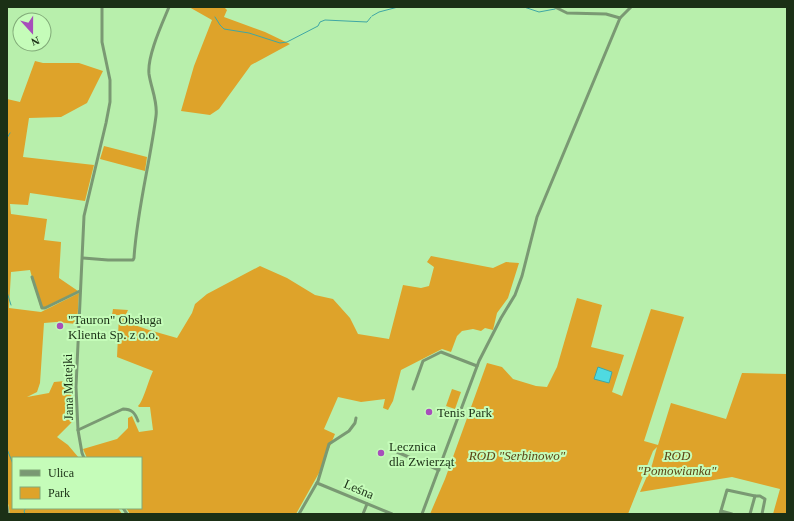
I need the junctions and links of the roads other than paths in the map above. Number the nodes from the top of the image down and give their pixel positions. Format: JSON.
{"nodes":[{"id":1,"x":102,"y":7,"type":"edge"},
{"id":2,"x":169,"y":7,"type":"edge"},
{"id":3,"x":556,"y":7,"type":"edge"},
{"id":4,"x":631,"y":7,"type":"edge"},
{"id":5,"x":620,"y":18,"type":"junction"},
{"id":6,"x":83,"y":258,"type":"junction"},
{"id":7,"x":32,"y":278,"type":"dead end"},
{"id":8,"x":80,"y":291,"type":"junction"},
{"id":9,"x":477,"y":366,"type":"junction"},
{"id":10,"x":413,"y":389,"type":"dead end"},
{"id":11,"x":356,"y":418,"type":"dead end"},
{"id":12,"x":138,"y":421,"type":"dead end"},
{"id":13,"x":78,"y":430,"type":"junction"},
{"id":14,"x":397,"y":452,"type":"dead end"},
{"id":15,"x":84,"y":457,"type":"edge"},
{"id":16,"x":439,"y":470,"type":"junction"},
{"id":17,"x":317,"y":483,"type":"junction"},
{"id":18,"x":755,"y":496,"type":"junction"},
{"id":19,"x":368,"y":504,"type":"junction"},
{"id":20,"x":7,"y":507,"type":"edge"},
{"id":21,"x":721,"y":513,"type":"edge"},
{"id":22,"x":8,"y":514,"type":"edge"},
{"id":23,"x":299,"y":514,"type":"edge"},
{"id":24,"x":363,"y":514,"type":"edge"},
{"id":25,"x":392,"y":514,"type":"edge"},
{"id":26,"x":422,"y":514,"type":"edge"},
{"id":27,"x":732,"y":514,"type":"edge"},
{"id":28,"x":750,"y":514,"type":"edge"},
{"id":29,"x":762,"y":514,"type":"edge"}],
"edges":[{"from":1,"to":6,"type":"street","name":"Jana Matejki"},
{"from":2,"to":6,"type":"street"},
{"from":3,"to":5,"type":"street"},
{"from":4,"to":5,"type":"street"},
{"from":5,"to":9,"type":"street"},
{"from":6,"to":8,"type":"street","name":"Jana Matejki"},
{"from":7,"to":8,"type":"street"},
{"from":8,"to":13,"type":"street","name":"Jana Matejki"},
{"from":9,"to":10,"type":"street"},
{"from":9,"to":16,"type":"street"},
{"from":11,"to":17,"type":"street"},
{"from":12,"to":13,"type":"street"},
{"from":13,"to":15,"type":"street","name":"Jana Matejki"},
{"from":14,"to":16,"type":"street"},
{"from":16,"to":26,"type":"street"},
{"from":17,"to":19,"type":"street","name":"Leśna"},
{"from":17,"to":23,"type":"street"},
{"from":18,"to":21,"type":"street"},
{"from":18,"to":28,"type":"street"},
{"from":18,"to":29,"type":"street"},
{"from":19,"to":24,"type":"street"},
{"from":19,"to":25,"type":"street","name":"Leśna"},
{"from":20,"to":22,"type":"street"},
{"from":21,"to":27,"type":"street"}]}
